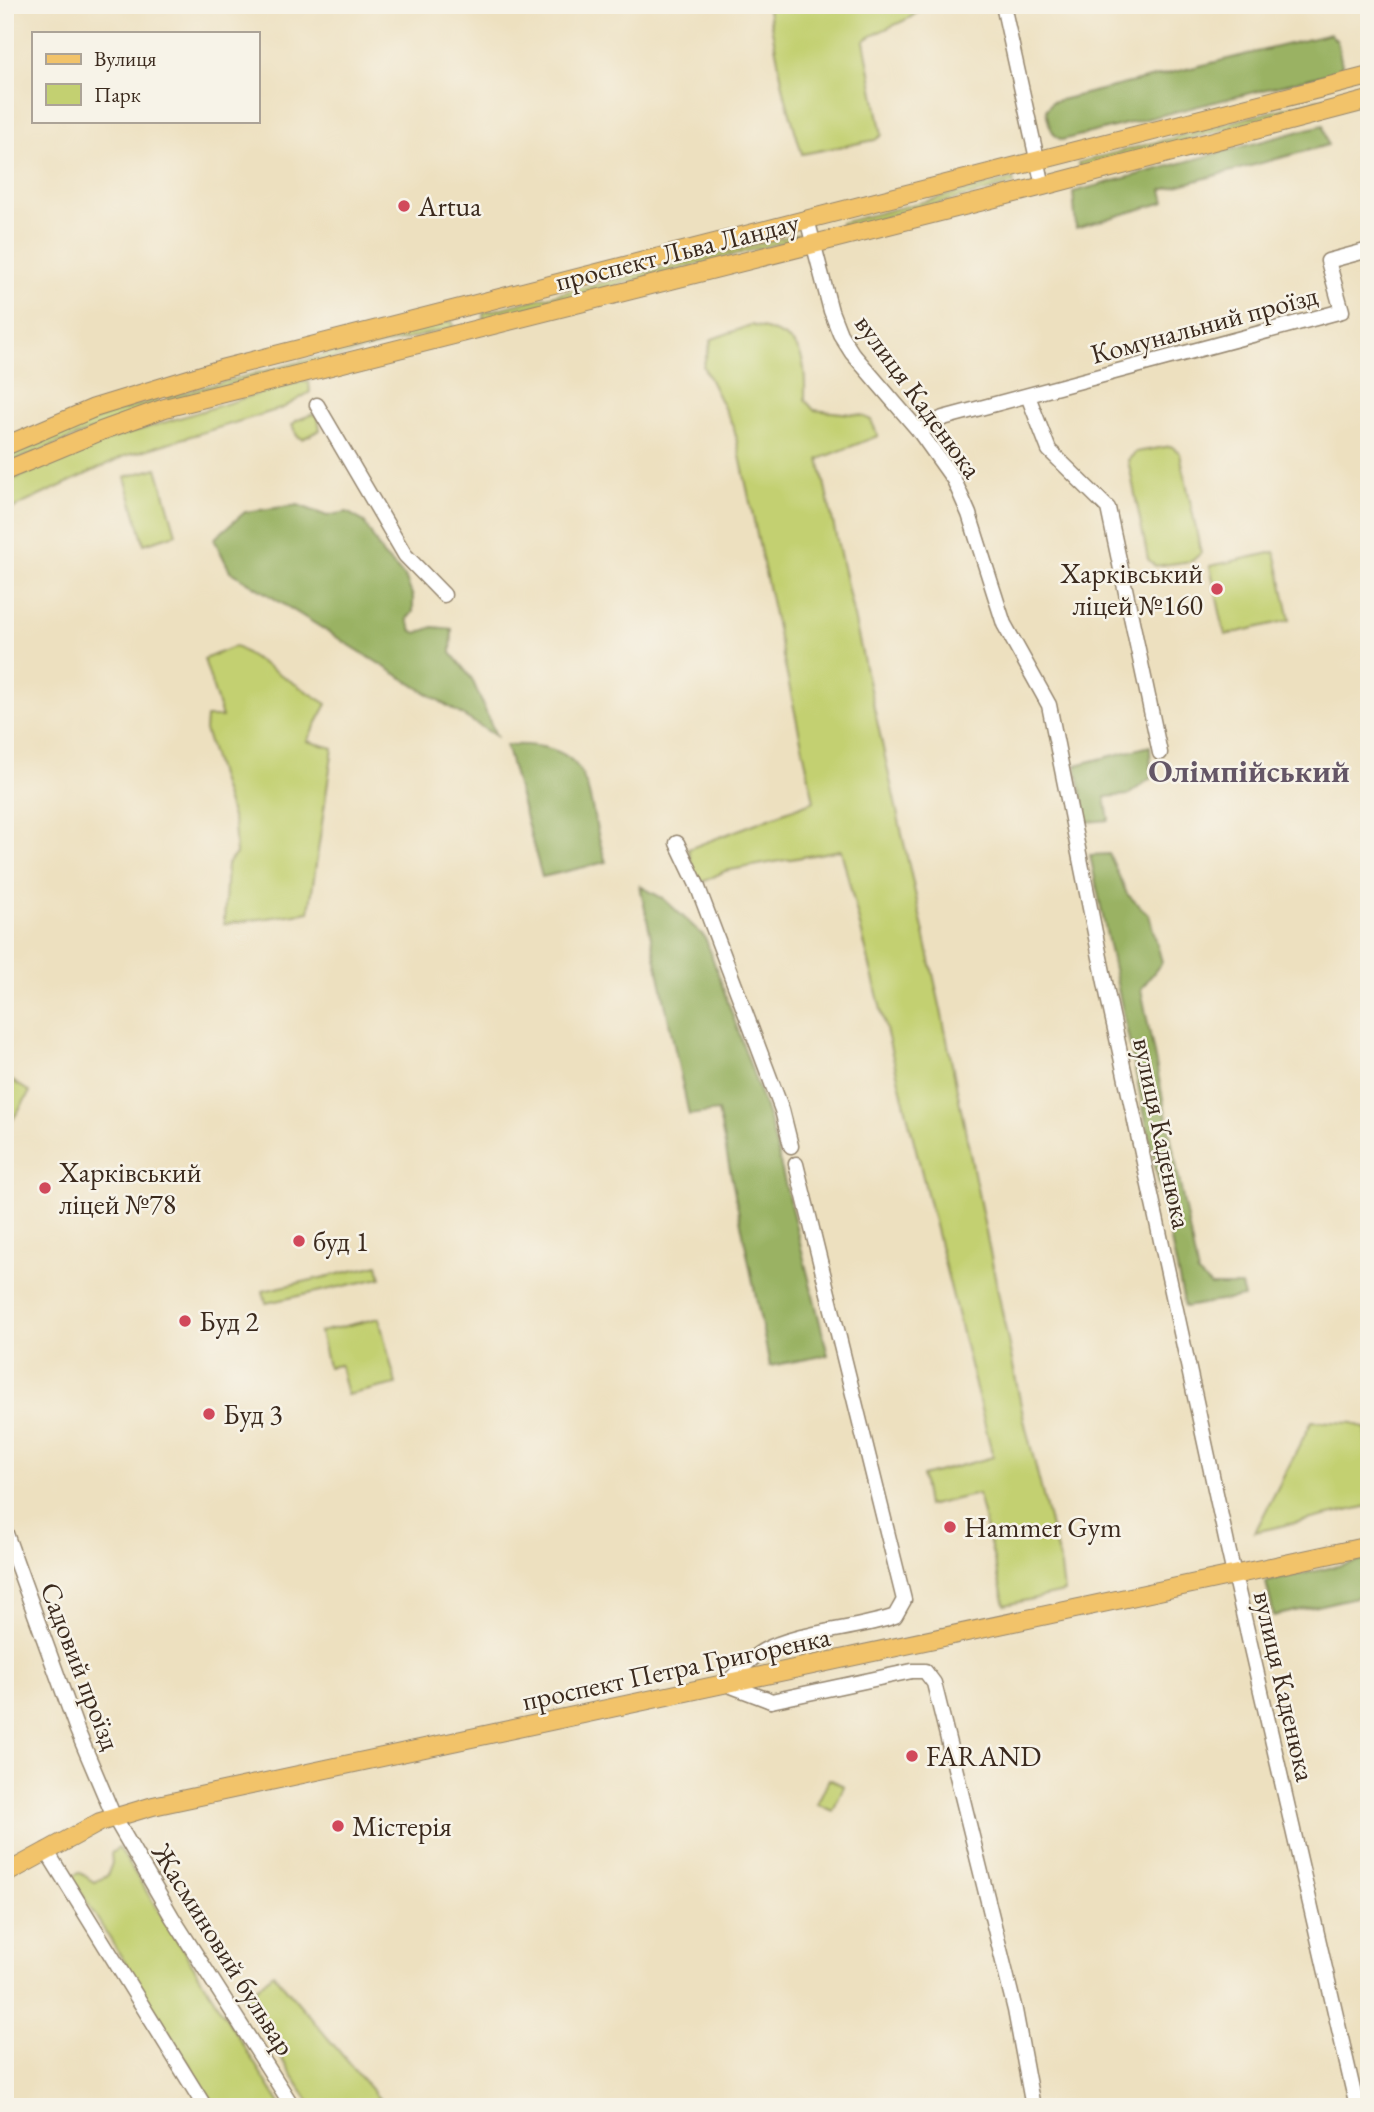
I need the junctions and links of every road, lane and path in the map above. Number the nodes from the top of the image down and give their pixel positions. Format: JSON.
{"nodes":[{"id":1,"x":1003,"y":5,"type":"edge"},
{"id":2,"x":1369,"y":76,"type":"edge"},
{"id":3,"x":1369,"y":100,"type":"edge"},
{"id":4,"x":1036,"y":161,"type":"junction"},
{"id":5,"x":1043,"y":186,"type":"junction"},
{"id":6,"x":807,"y":219,"type":"junction"},
{"id":7,"x":813,"y":244,"type":"junction"},
{"id":8,"x":1369,"y":250,"type":"edge"},
{"id":9,"x":465,"y":307,"type":"junction"},
{"id":10,"x":472,"y":330,"type":"junction"},
{"id":11,"x":1028,"y":396,"type":"junction"},
{"id":12,"x":317,"y":405,"type":"dead end"},
{"id":13,"x":919,"y":431,"type":"junction"},
{"id":14,"x":5,"y":446,"type":"edge"},
{"id":15,"x":5,"y":471,"type":"edge"},
{"id":16,"x":444,"y":595,"type":"dead end"},
{"id":17,"x":1160,"y":753,"type":"dead end"},
{"id":18,"x":677,"y":843,"type":"dead end"},
{"id":19,"x":791,"y":1146,"type":"dead end"},
{"id":20,"x":796,"y":1164,"type":"dead end"},
{"id":21,"x":5,"y":1531,"type":"edge"},
{"id":22,"x":1369,"y":1546,"type":"edge"},
{"id":23,"x":1234,"y":1576,"type":"junction"},
{"id":24,"x":760,"y":1653,"type":"junction"},
{"id":25,"x":758,"y":1677,"type":"junction"},
{"id":26,"x":726,"y":1684,"type":"junction"},
{"id":27,"x":771,"y":1701,"type":"junction"},
{"id":28,"x":114,"y":1817,"type":"junction"},
{"id":29,"x":46,"y":1850,"type":"junction"},
{"id":30,"x":5,"y":1874,"type":"edge"},
{"id":31,"x":205,"y":2107,"type":"edge"},
{"id":32,"x":292,"y":2107,"type":"edge"},
{"id":33,"x":1033,"y":2107,"type":"edge"},
{"id":34,"x":1357,"y":2107,"type":"edge"}],
"edges":[{"from":1,"to":4,"type":"street"},
{"from":2,"to":4,"type":"main road","name":"проспект Льва Ландау"},
{"from":3,"to":5,"type":"main road","name":"проспект Льва Ландау"},
{"from":4,"to":5,"type":"street"},
{"from":4,"to":6,"type":"main road","name":"проспект Льва Ландау"},
{"from":5,"to":7,"type":"main road","name":"проспект Льва Ландау"},
{"from":6,"to":7,"type":"street","name":"вулиця Каденюка"},
{"from":6,"to":9,"type":"main road","name":"проспект Льва Ландау"},
{"from":7,"to":10,"type":"main road","name":"проспект Льва Ландау"},
{"from":7,"to":13,"type":"street","name":"вулиця Каденюка"},
{"from":8,"to":11,"type":"street","name":"Комунальний проїзд"},
{"from":9,"to":10,"type":"main road"},
{"from":9,"to":14,"type":"main road","name":"проспект Льва Ландау"},
{"from":10,"to":15,"type":"main road","name":"проспект Льва Ландау"},
{"from":11,"to":13,"type":"street"},
{"from":11,"to":17,"type":"street"},
{"from":12,"to":16,"type":"street"},
{"from":13,"to":23,"type":"street","name":"вулиця Каденюка"},
{"from":18,"to":19,"type":"street"},
{"from":20,"to":24,"type":"street"},
{"from":21,"to":28,"type":"street","name":"Садовий проїзд"},
{"from":22,"to":23,"type":"main road","name":"проспект Петра Григоренка"},
{"from":23,"to":25,"type":"main road","name":"проспект Петра Григоренка"},
{"from":23,"to":34,"type":"street","name":"вулиця Каденюка"},
{"from":24,"to":25,"type":"street"},
{"from":24,"to":26,"type":"street"},
{"from":25,"to":26,"type":"main road","name":"проспект Петра Григоренка"},
{"from":25,"to":27,"type":"street"},
{"from":26,"to":27,"type":"street"},
{"from":26,"to":28,"type":"main road","name":"проспект Петра Григоренка"},
{"from":27,"to":33,"type":"street"},
{"from":28,"to":29,"type":"main road","name":"проспект Петра Григоренка"},
{"from":28,"to":32,"type":"street","name":"Жасминовий бульвар"},
{"from":29,"to":30,"type":"main road","name":"проспект Петра Григоренка"},
{"from":29,"to":31,"type":"street"}]}
